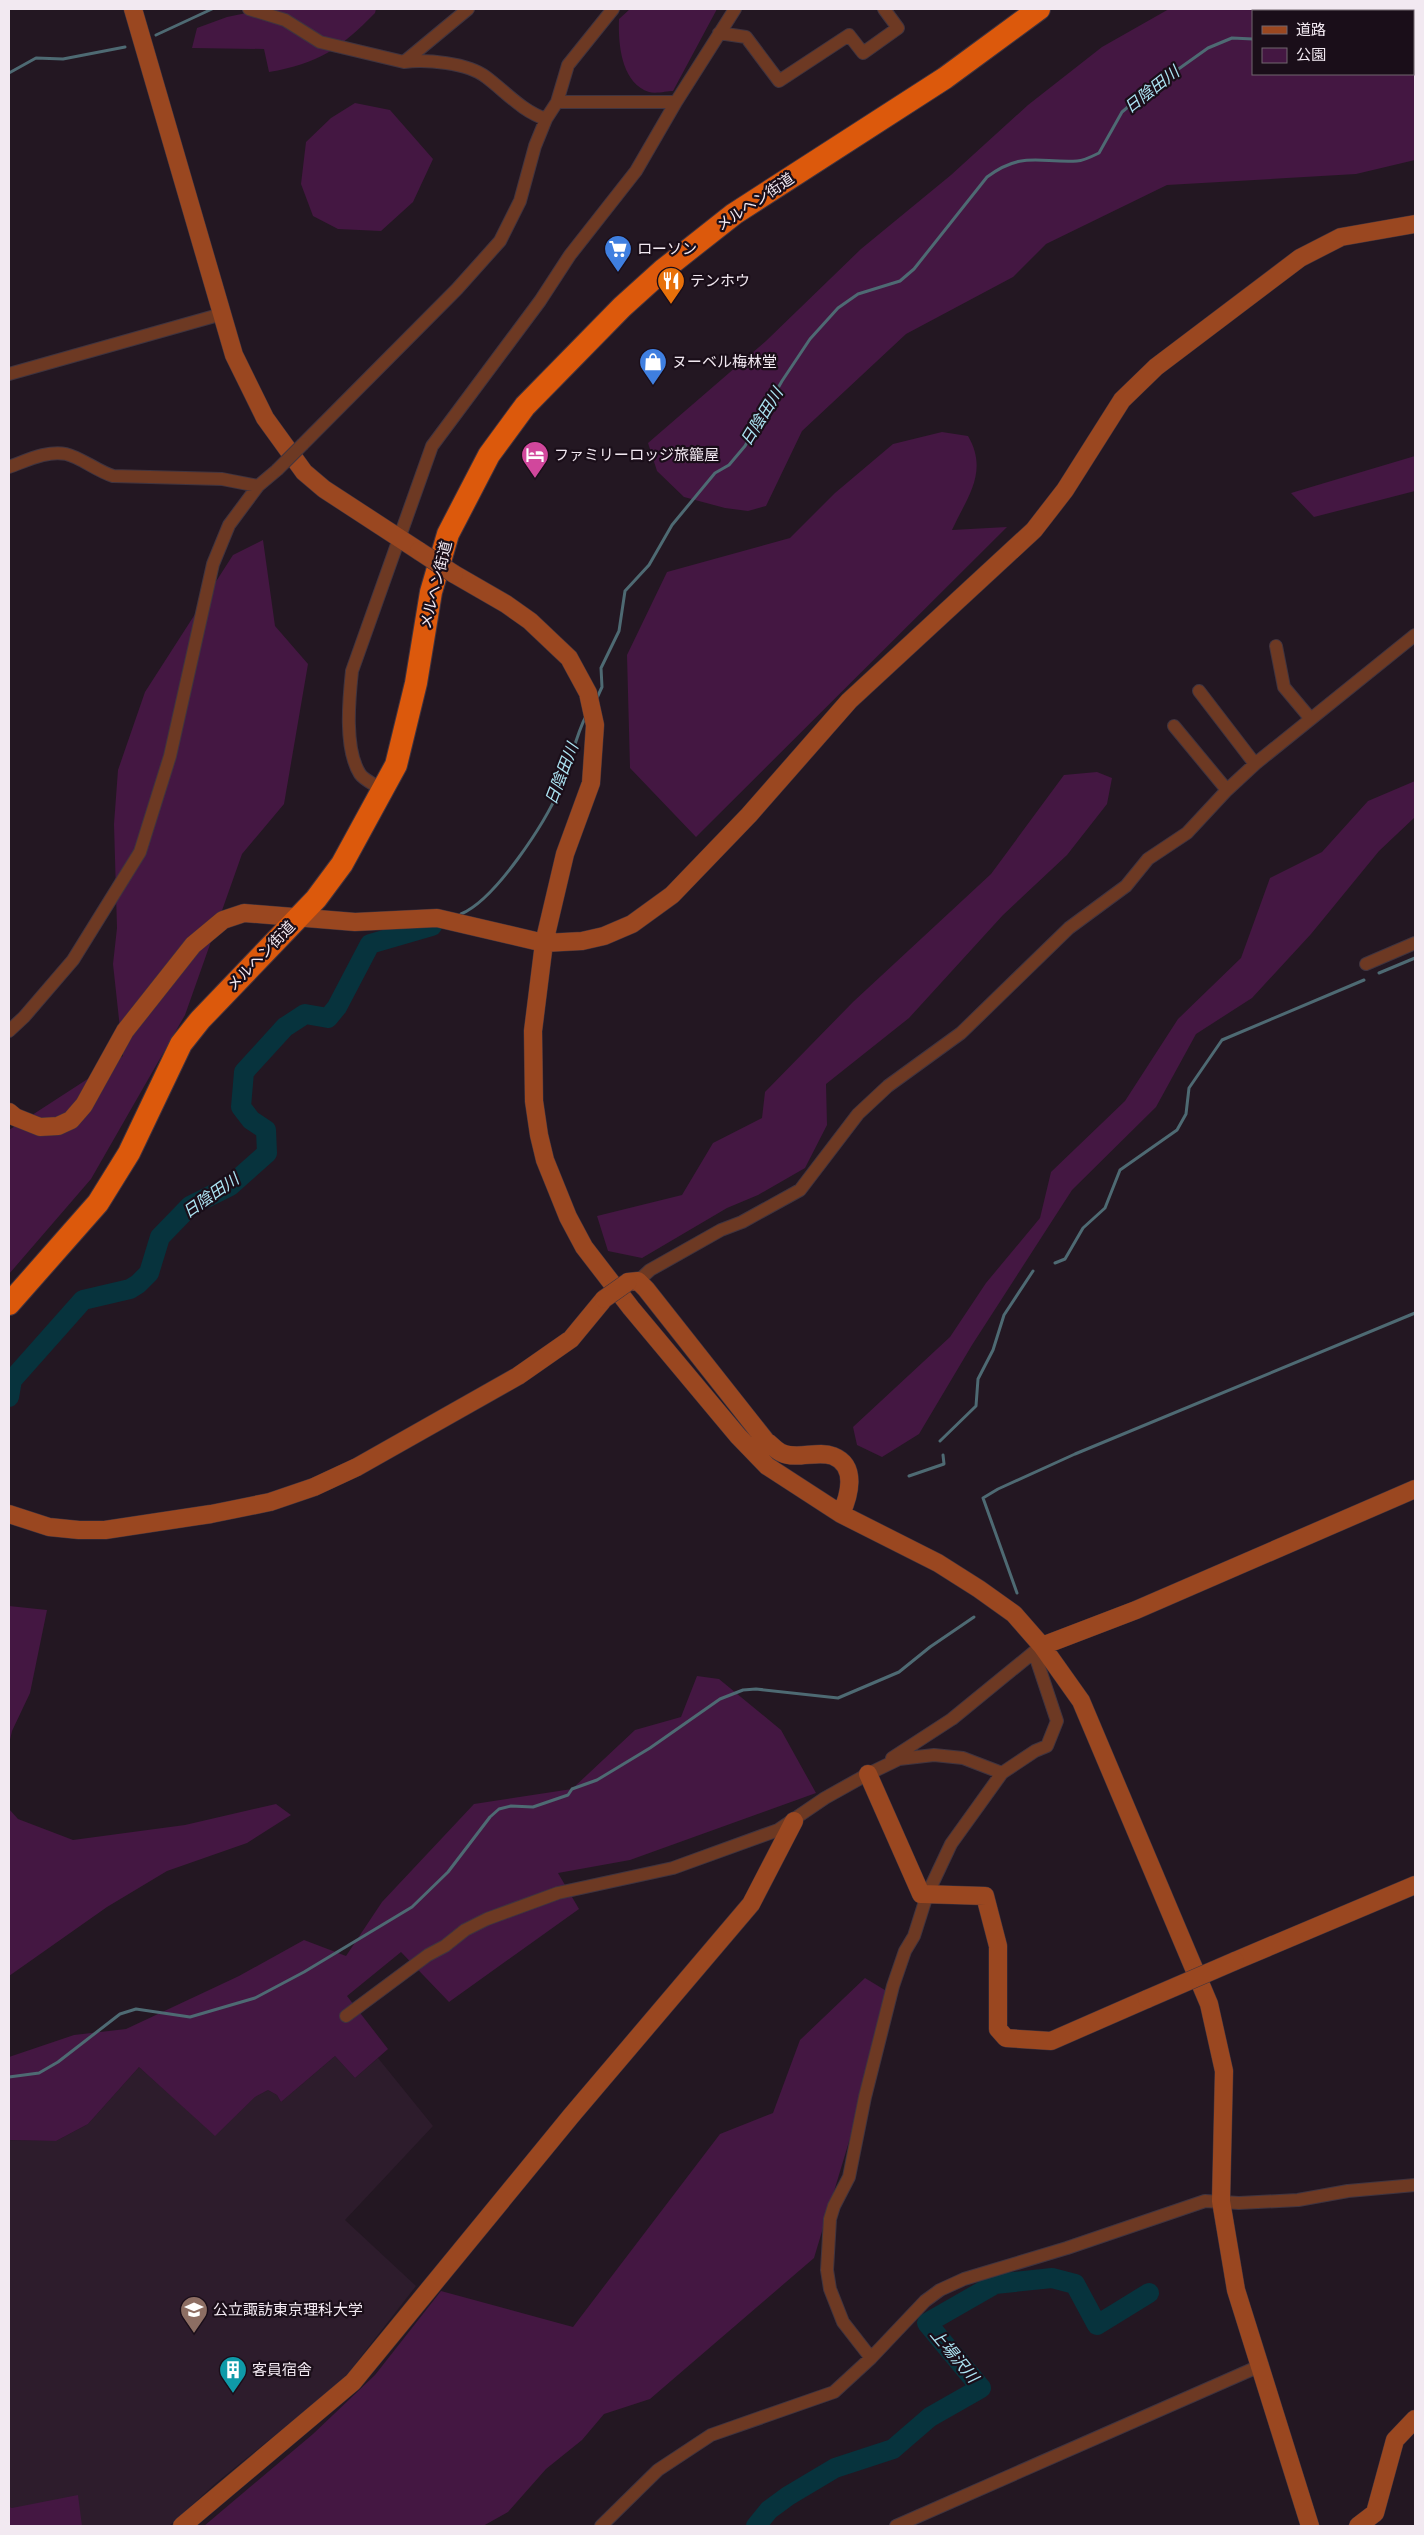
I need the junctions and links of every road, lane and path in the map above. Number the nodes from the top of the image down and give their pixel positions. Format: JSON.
{"nodes":[{"id":1,"x":133,"y":9,"type":"edge"},
{"id":2,"x":249,"y":9,"type":"edge"},
{"id":3,"x":468,"y":9,"type":"edge"},
{"id":4,"x":613,"y":9,"type":"edge"},
{"id":5,"x":735,"y":9,"type":"edge"},
{"id":6,"x":884,"y":9,"type":"edge"},
{"id":7,"x":1039,"y":9,"type":"edge"},
{"id":8,"x":719,"y":33,"type":"junction"},
{"id":9,"x":404,"y":62,"type":"junction"},
{"id":10,"x":557,"y":102,"type":"junction"},
{"id":11,"x":676,"y":102,"type":"junction"},
{"id":12,"x":546,"y":120,"type":"junction"},
{"id":13,"x":1415,"y":224,"type":"edge"},
{"id":14,"x":222,"y":314,"type":"junction"},
{"id":15,"x":9,"y":374,"type":"edge"},
{"id":16,"x":9,"y":467,"type":"edge"},
{"id":17,"x":258,"y":486,"type":"junction"},
{"id":18,"x":400,"y":538,"type":"junction"},
{"id":19,"x":1415,"y":635,"type":"edge"},
{"id":20,"x":1276,"y":646,"type":"dead end"},
{"id":21,"x":1198,"y":691,"type":"dead end"},
{"id":22,"x":1310,"y":718,"type":"junction"},
{"id":23,"x":1174,"y":726,"type":"dead end"},
{"id":24,"x":1255,"y":764,"type":"junction"},
{"id":25,"x":382,"y":790,"type":"junction"},
{"id":26,"x":1227,"y":790,"type":"junction"},
{"id":27,"x":298,"y":917,"type":"junction"},
{"id":28,"x":544,"y":943,"type":"junction"},
{"id":29,"x":1415,"y":943,"type":"edge"},
{"id":30,"x":1366,"y":964,"type":"dead end"},
{"id":31,"x":9,"y":1031,"type":"edge"},
{"id":32,"x":9,"y":1112,"type":"edge"},
{"id":33,"x":633,"y":1281,"type":"junction"},
{"id":34,"x":9,"y":1304,"type":"edge"},
{"id":35,"x":1415,"y":1489,"type":"edge"},
{"id":36,"x":9,"y":1514,"type":"edge"},
{"id":37,"x":840,"y":1514,"type":"junction"},
{"id":38,"x":1038,"y":1649,"type":"junction"},
{"id":39,"x":1002,"y":1773,"type":"junction"},
{"id":40,"x":868,"y":1774,"type":"junction"},
{"id":41,"x":794,"y":1821,"type":"junction"},
{"id":42,"x":1415,"y":1885,"type":"edge"},
{"id":43,"x":927,"y":1895,"type":"junction"},
{"id":44,"x":346,"y":2016,"type":"dead end"},
{"id":45,"x":1415,"y":2185,"type":"edge"},
{"id":46,"x":1220,"y":2200,"type":"junction"},
{"id":47,"x":871,"y":2358,"type":"junction"},
{"id":48,"x":1262,"y":2365,"type":"junction"},
{"id":49,"x":1415,"y":2419,"type":"edge"},
{"id":50,"x":182,"y":2526,"type":"edge"},
{"id":51,"x":601,"y":2526,"type":"edge"},
{"id":52,"x":896,"y":2526,"type":"edge"},
{"id":53,"x":1310,"y":2526,"type":"edge"},
{"id":54,"x":1358,"y":2526,"type":"edge"}],
"edges":[{"from":1,"to":14,"type":"street"},
{"from":2,"to":9,"type":"street"},
{"from":3,"to":9,"type":"street"},
{"from":4,"to":10,"type":"street"},
{"from":5,"to":8,"type":"street"},
{"from":6,"to":8,"type":"street"},
{"from":7,"to":25,"type":"highway","name":"メルヘン街道"},
{"from":8,"to":11,"type":"street"},
{"from":9,"to":12,"type":"street"},
{"from":10,"to":11,"type":"street"},
{"from":10,"to":12,"type":"street"},
{"from":11,"to":18,"type":"street"},
{"from":12,"to":17,"type":"street","bridge":true},
{"from":13,"to":28,"type":"street"},
{"from":14,"to":15,"type":"street"},
{"from":14,"to":18,"type":"street"},
{"from":16,"to":17,"type":"street"},
{"from":17,"to":31,"type":"street"},
{"from":18,"to":25,"type":"street"},
{"from":18,"to":28,"type":"street","bridge":true},
{"from":19,"to":22,"type":"street"},
{"from":20,"to":22,"type":"street"},
{"from":21,"to":24,"type":"street"},
{"from":22,"to":24,"type":"street"},
{"from":23,"to":26,"type":"street"},
{"from":24,"to":26,"type":"street"},
{"from":25,"to":27,"type":"highway","name":"メルヘン街道"},
{"from":26,"to":33,"type":"street"},
{"from":27,"to":28,"type":"street"},
{"from":27,"to":32,"type":"street"},
{"from":27,"to":34,"type":"highway","name":"メルヘン街道"},
{"from":28,"to":37,"type":"street"},
{"from":29,"to":30,"type":"street"},
{"from":33,"to":36,"type":"street","bridge":true},
{"from":33,"to":37,"type":"street"},
{"from":35,"to":38,"type":"street"},
{"from":37,"to":38,"type":"street"},
{"from":38,"to":39,"type":"street"},
{"from":38,"to":40,"type":"street"},
{"from":38,"to":46,"type":"street"},
{"from":39,"to":40,"type":"street"},
{"from":39,"to":43,"type":"street"},
{"from":40,"to":41,"type":"street"},
{"from":40,"to":43,"type":"street"},
{"from":41,"to":44,"type":"street"},
{"from":41,"to":50,"type":"street"},
{"from":42,"to":43,"type":"street","bridge":true},
{"from":43,"to":47,"type":"street"},
{"from":45,"to":46,"type":"street"},
{"from":46,"to":47,"type":"street"},
{"from":46,"to":48,"type":"street"},
{"from":47,"to":51,"type":"street"},
{"from":48,"to":52,"type":"street"},
{"from":48,"to":53,"type":"street"},
{"from":49,"to":54,"type":"street"}]}
